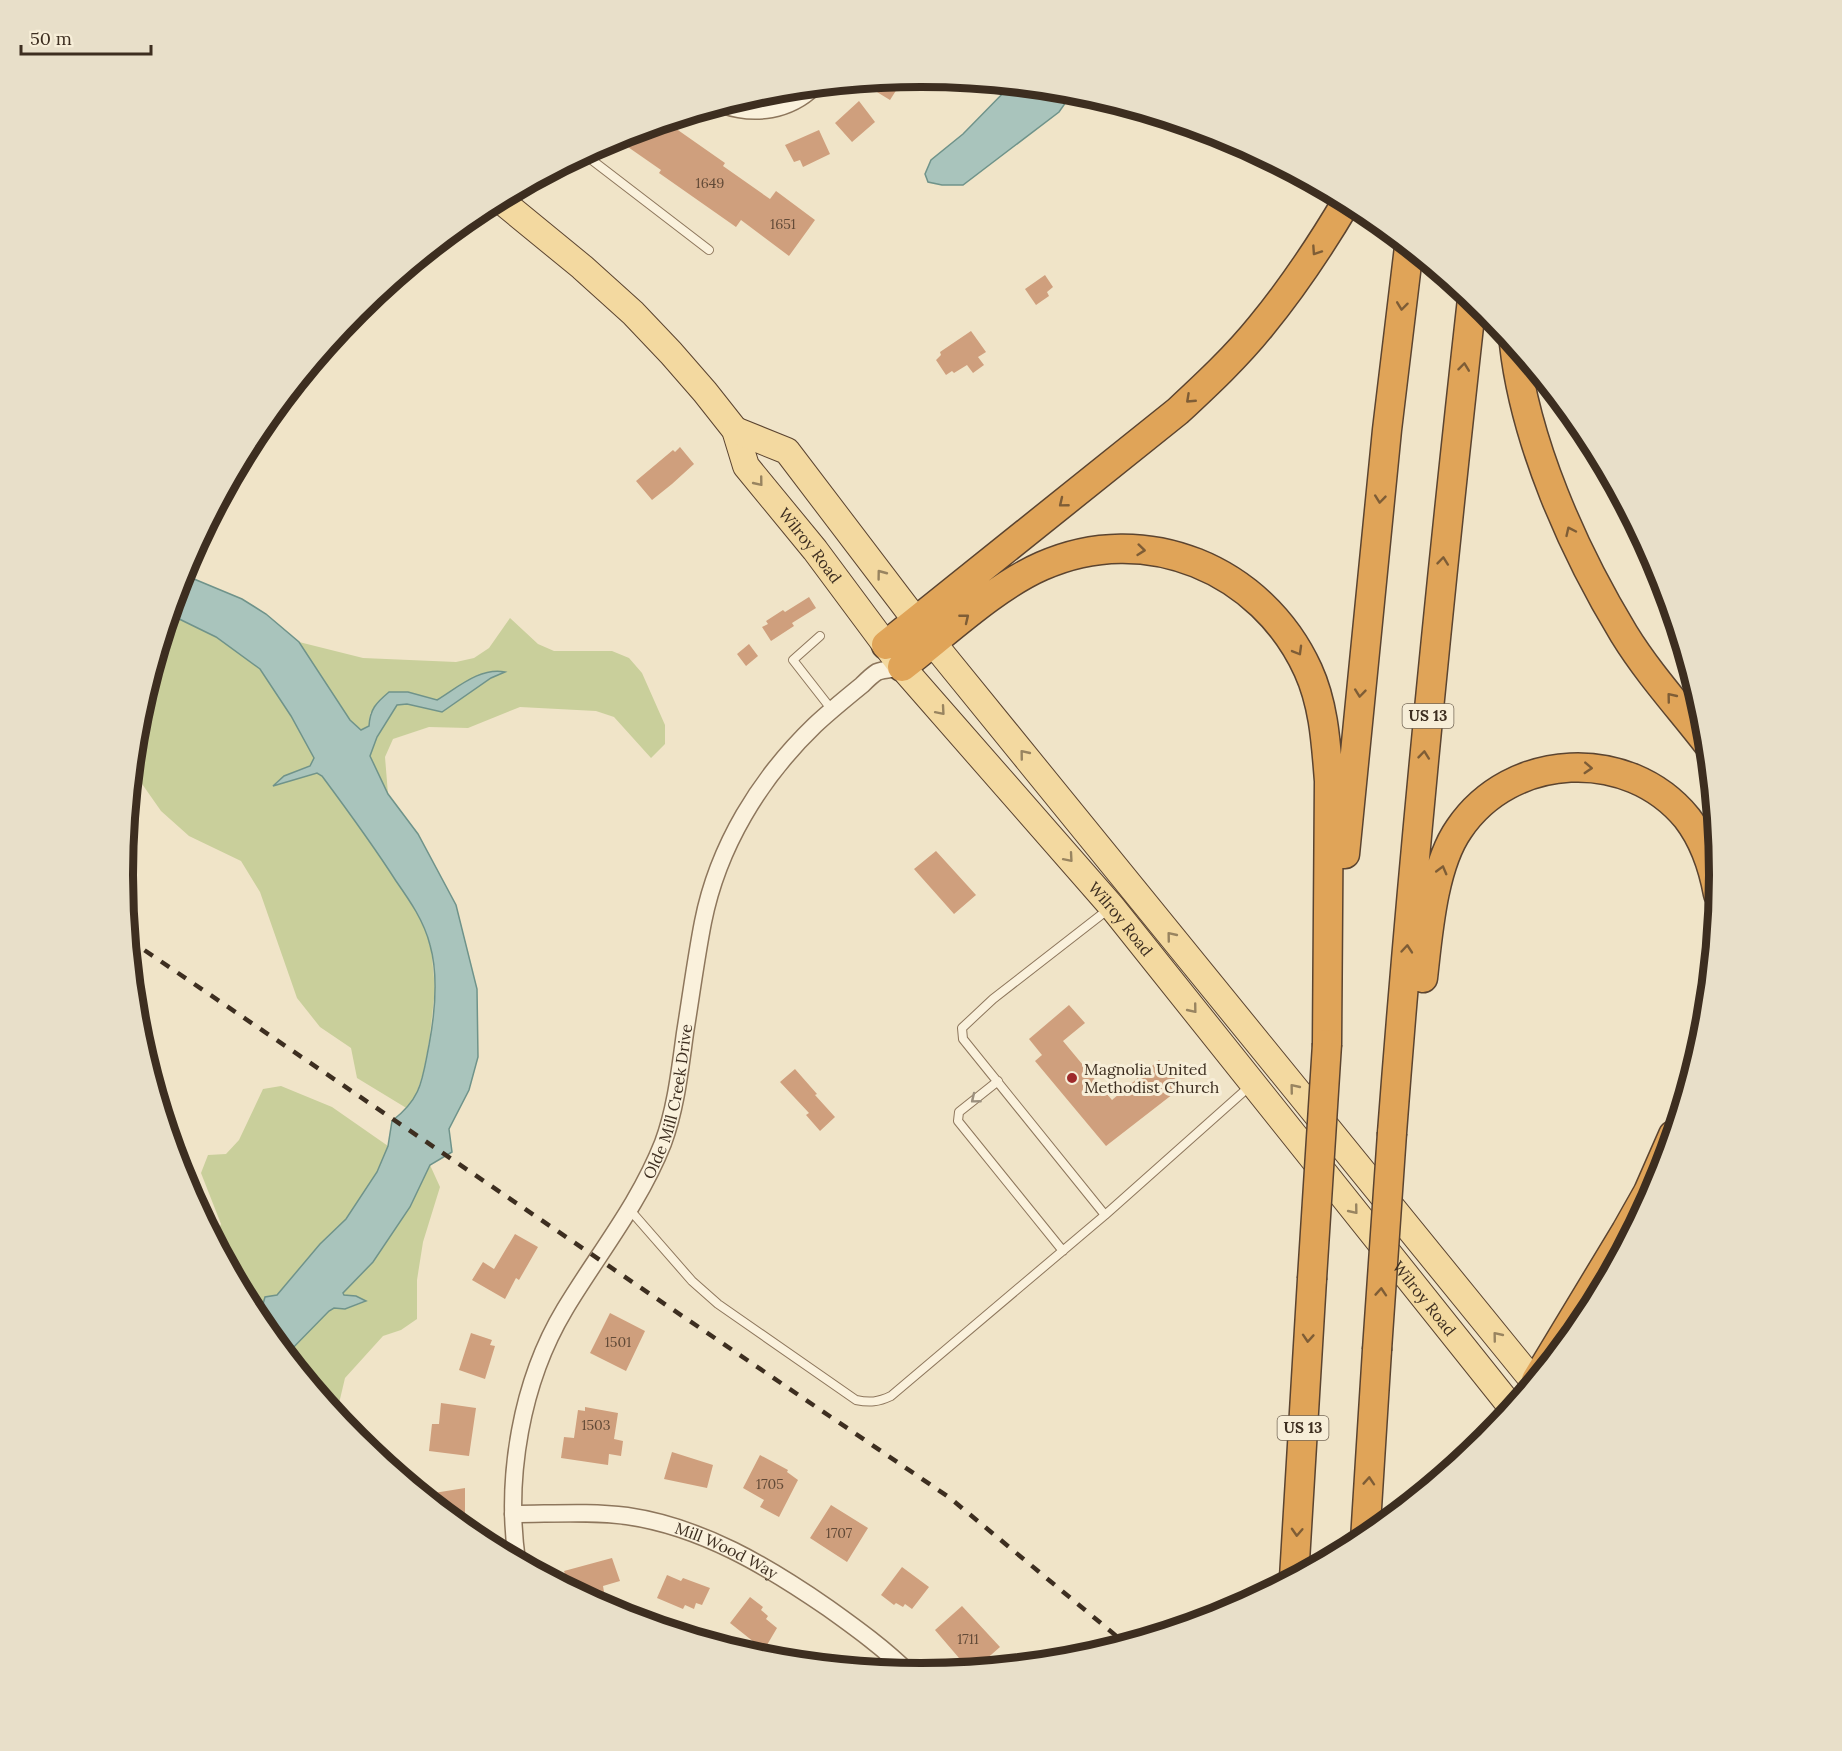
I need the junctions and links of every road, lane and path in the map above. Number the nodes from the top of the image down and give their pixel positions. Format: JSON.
{"nodes":[{"id":1,"x":801,"y":97,"type":"edge"},
{"id":2,"x":737,"y":109,"type":"edge"},
{"id":3,"x":591,"y":159,"type":"edge"},
{"id":4,"x":507,"y":205,"type":"edge"},
{"id":5,"x":1342,"y":209,"type":"edge"},
{"id":6,"x":709,"y":250,"type":"dead end"},
{"id":7,"x":1408,"y":256,"type":"edge"},
{"id":8,"x":1471,"y":310,"type":"edge"},
{"id":9,"x":1517,"y":360,"type":"edge"},
{"id":10,"x":735,"y":430,"type":"junction"},
{"id":11,"x":917,"y":621,"type":"junction"},
{"id":12,"x":820,"y":636,"type":"dead end"},
{"id":13,"x":933,"y":643,"type":"junction"},
{"id":14,"x":889,"y":661,"type":"junction"},
{"id":15,"x":831,"y":710,"type":"junction"},
{"id":16,"x":1695,"y":728,"type":"edge"},
{"id":17,"x":1709,"y":859,"type":"edge"},
{"id":18,"x":1112,"y":907,"type":"junction"},
{"id":19,"x":1327,"y":1044,"type":"junction"},
{"id":20,"x":998,"y":1081,"type":"junction"},
{"id":21,"x":1253,"y":1084,"type":"junction"},
{"id":22,"x":1392,"y":1133,"type":"junction"},
{"id":23,"x":630,"y":1210,"type":"junction"},
{"id":24,"x":1105,"y":1215,"type":"junction"},
{"id":25,"x":1614,"y":1250,"type":"edge"},
{"id":26,"x":1063,"y":1251,"type":"junction"},
{"id":27,"x":1568,"y":1327,"type":"edge"},
{"id":28,"x":1531,"y":1375,"type":"edge"},
{"id":29,"x":1507,"y":1402,"type":"edge"},
{"id":30,"x":513,"y":1514,"type":"junction"},
{"id":31,"x":1366,"y":1526,"type":"edge"},
{"id":32,"x":516,"y":1551,"type":"edge"},
{"id":33,"x":1295,"y":1569,"type":"edge"},
{"id":34,"x":898,"y":1663,"type":"edge"}],
"edges":[{"from":1,"to":2,"type":"street"},
{"from":3,"to":6,"type":"lane"},
{"from":4,"to":10,"type":"main road","name":"Wilroy Road"},
{"from":5,"to":11,"type":"highway","one_way":true},
{"from":7,"to":19,"type":"highway","number":"US 13","one_way":true},
{"from":22,"to":8,"type":"highway","number":"US 13","one_way":true},
{"from":16,"to":9,"type":"highway","one_way":true},
{"from":11,"to":10,"type":"main road","name":"Wilroy Road","one_way":true},
{"from":10,"to":14,"type":"main road","name":"Wilroy Road","one_way":true},
{"from":11,"to":13,"type":"main road","name":"Wilroy Road"},
{"from":11,"to":14,"type":"highway"},
{"from":12,"to":15,"type":"lane"},
{"from":13,"to":14,"type":"highway"},
{"from":13,"to":19,"type":"highway","one_way":true},
{"from":28,"to":13,"type":"main road","name":"Wilroy Road","one_way":true},
{"from":14,"to":15,"type":"street","name":"Olde Mill Creek Drive"},
{"from":14,"to":18,"type":"main road","name":"Wilroy Road","one_way":true},
{"from":15,"to":23,"type":"street","name":"Olde Mill Creek Drive"},
{"from":22,"to":17,"type":"highway","one_way":true},
{"from":18,"to":20,"type":"lane"},
{"from":18,"to":21,"type":"main road","name":"Wilroy Road","one_way":true},
{"from":19,"to":33,"type":"highway","number":"US 13","one_way":true,"bridge":true},
{"from":20,"to":24,"type":"lane"},
{"from":20,"to":26,"type":"lane","one_way":true},
{"from":21,"to":24,"type":"lane"},
{"from":21,"to":29,"type":"main road","name":"Wilroy Road","one_way":true},
{"from":31,"to":22,"type":"highway","number":"US 13","one_way":true,"bridge":true},
{"from":23,"to":26,"type":"lane"},
{"from":23,"to":30,"type":"street","name":"Olde Mill Creek Drive"},
{"from":24,"to":26,"type":"lane"},
{"from":25,"to":27,"type":"highway"},
{"from":30,"to":32,"type":"street","name":"Olde Mill Creek Drive"},
{"from":30,"to":34,"type":"street","name":"Mill Wood Way"}]}
